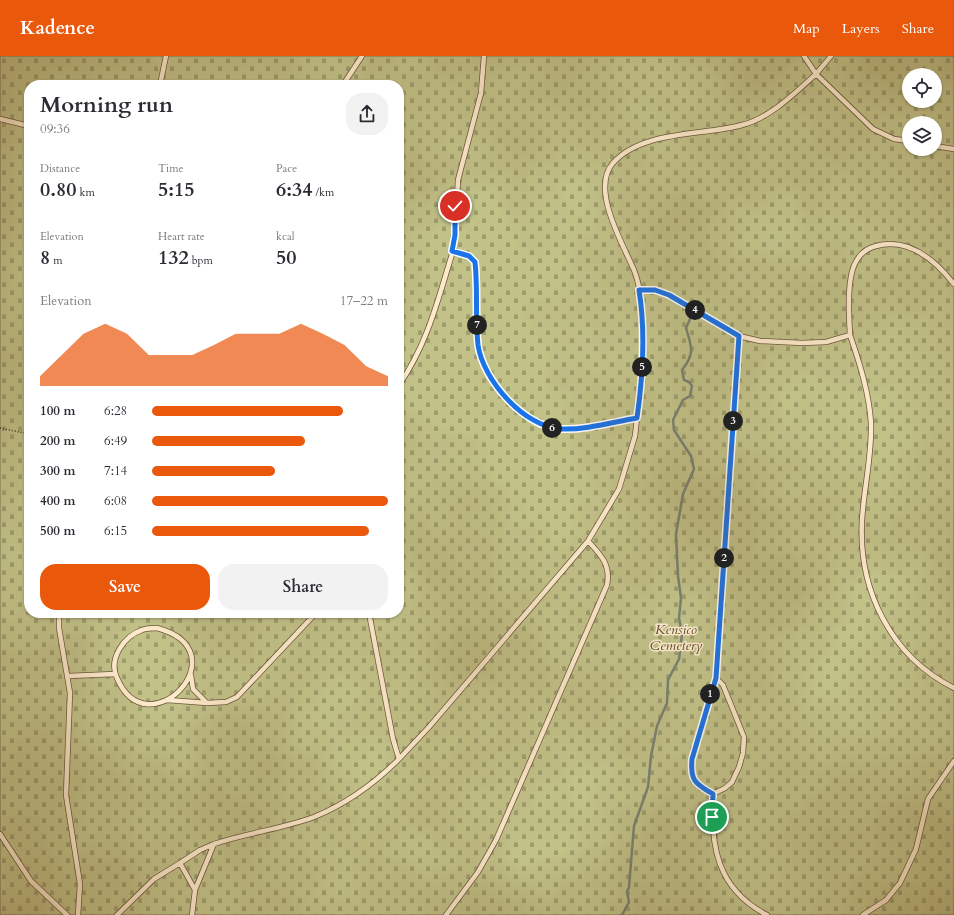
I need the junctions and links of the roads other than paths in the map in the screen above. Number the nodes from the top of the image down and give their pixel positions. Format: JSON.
{"nodes":[{"id":1,"x":166,"y":56,"type":"edge"},
{"id":2,"x":362,"y":56,"type":"edge"},
{"id":3,"x":484,"y":56,"type":"edge"},
{"id":4,"x":804,"y":56,"type":"edge"},
{"id":5,"x":831,"y":56,"type":"edge"},
{"id":6,"x":816,"y":74,"type":"junction"},
{"id":7,"x":161,"y":80,"type":"edge"},
{"id":8,"x":346,"y":80,"type":"edge"},
{"id":9,"x":0,"y":118,"type":"edge"},
{"id":10,"x":24,"y":125,"type":"edge"},
{"id":11,"x":902,"y":140,"type":"edge"},
{"id":12,"x":942,"y":147,"type":"edge"},
{"id":13,"x":954,"y":149,"type":"edge"},
{"id":14,"x":452,"y":251,"type":"junction"},
{"id":15,"x":954,"y":284,"type":"edge"},
{"id":16,"x":639,"y":290,"type":"junction"},
{"id":17,"x":850,"y":335,"type":"junction"},
{"id":18,"x":739,"y":336,"type":"junction"},
{"id":19,"x":404,"y":378,"type":"edge"},
{"id":20,"x":637,"y":418,"type":"junction"},
{"id":21,"x":588,"y":541,"type":"junction"},
{"id":22,"x":59,"y":618,"type":"edge"},
{"id":23,"x":311,"y":618,"type":"edge"},
{"id":24,"x":370,"y":618,"type":"edge"},
{"id":25,"x":115,"y":674,"type":"junction"},
{"id":26,"x":191,"y":675,"type":"junction"},
{"id":27,"x":68,"y":676,"type":"junction"},
{"id":28,"x":716,"y":678,"type":"junction"},
{"id":29,"x":954,"y":688,"type":"edge"},
{"id":30,"x":167,"y":700,"type":"junction"},
{"id":31,"x":207,"y":704,"type":"junction"},
{"id":32,"x":399,"y":759,"type":"junction"},
{"id":33,"x":954,"y":761,"type":"edge"},
{"id":34,"x":713,"y":794,"type":"junction"},
{"id":35,"x":0,"y":834,"type":"edge"},
{"id":36,"x":214,"y":844,"type":"junction"},
{"id":37,"x":180,"y":863,"type":"junction"},
{"id":38,"x":195,"y":890,"type":"junction"},
{"id":39,"x":67,"y":915,"type":"edge"},
{"id":40,"x":78,"y":915,"type":"edge"},
{"id":41,"x":118,"y":915,"type":"edge"},
{"id":42,"x":192,"y":915,"type":"edge"},
{"id":43,"x":446,"y":915,"type":"edge"},
{"id":44,"x":767,"y":915,"type":"edge"},
{"id":45,"x":865,"y":915,"type":"edge"}],
"edges":[{"from":1,"to":7,"type":"lane"},
{"from":2,"to":8,"type":"lane"},
{"from":3,"to":14,"type":"lane"},
{"from":4,"to":6,"type":"lane"},
{"from":5,"to":6,"type":"lane"},
{"from":6,"to":11,"type":"lane"},
{"from":6,"to":16,"type":"lane"},
{"from":9,"to":10,"type":"lane"},
{"from":12,"to":13,"type":"lane"},
{"from":14,"to":19,"type":"lane"},
{"from":14,"to":20,"type":"lane"},
{"from":15,"to":17,"type":"lane"},
{"from":16,"to":18,"type":"lane"},
{"from":16,"to":20,"type":"lane"},
{"from":17,"to":18,"type":"lane"},
{"from":17,"to":29,"type":"lane"},
{"from":18,"to":28,"type":"lane"},
{"from":20,"to":21,"type":"lane"},
{"from":21,"to":32,"type":"lane"},
{"from":21,"to":43,"type":"lane"},
{"from":22,"to":27,"type":"lane"},
{"from":23,"to":31,"type":"lane"},
{"from":24,"to":32,"type":"lane"},
{"from":25,"to":26,"type":"lane"},
{"from":25,"to":27,"type":"lane"},
{"from":25,"to":30,"type":"lane"},
{"from":26,"to":30,"type":"lane"},
{"from":26,"to":31,"type":"lane"},
{"from":27,"to":40,"type":"lane"},
{"from":28,"to":34,"type":"lane"},
{"from":28,"to":34,"type":"lane"},
{"from":30,"to":31,"type":"lane"},
{"from":32,"to":36,"type":"lane"},
{"from":33,"to":45,"type":"lane"},
{"from":34,"to":44,"type":"lane"},
{"from":35,"to":39,"type":"lane"},
{"from":36,"to":37,"type":"lane"},
{"from":36,"to":38,"type":"lane"},
{"from":37,"to":38,"type":"lane"},
{"from":37,"to":41,"type":"lane"},
{"from":38,"to":42,"type":"lane"}]}
